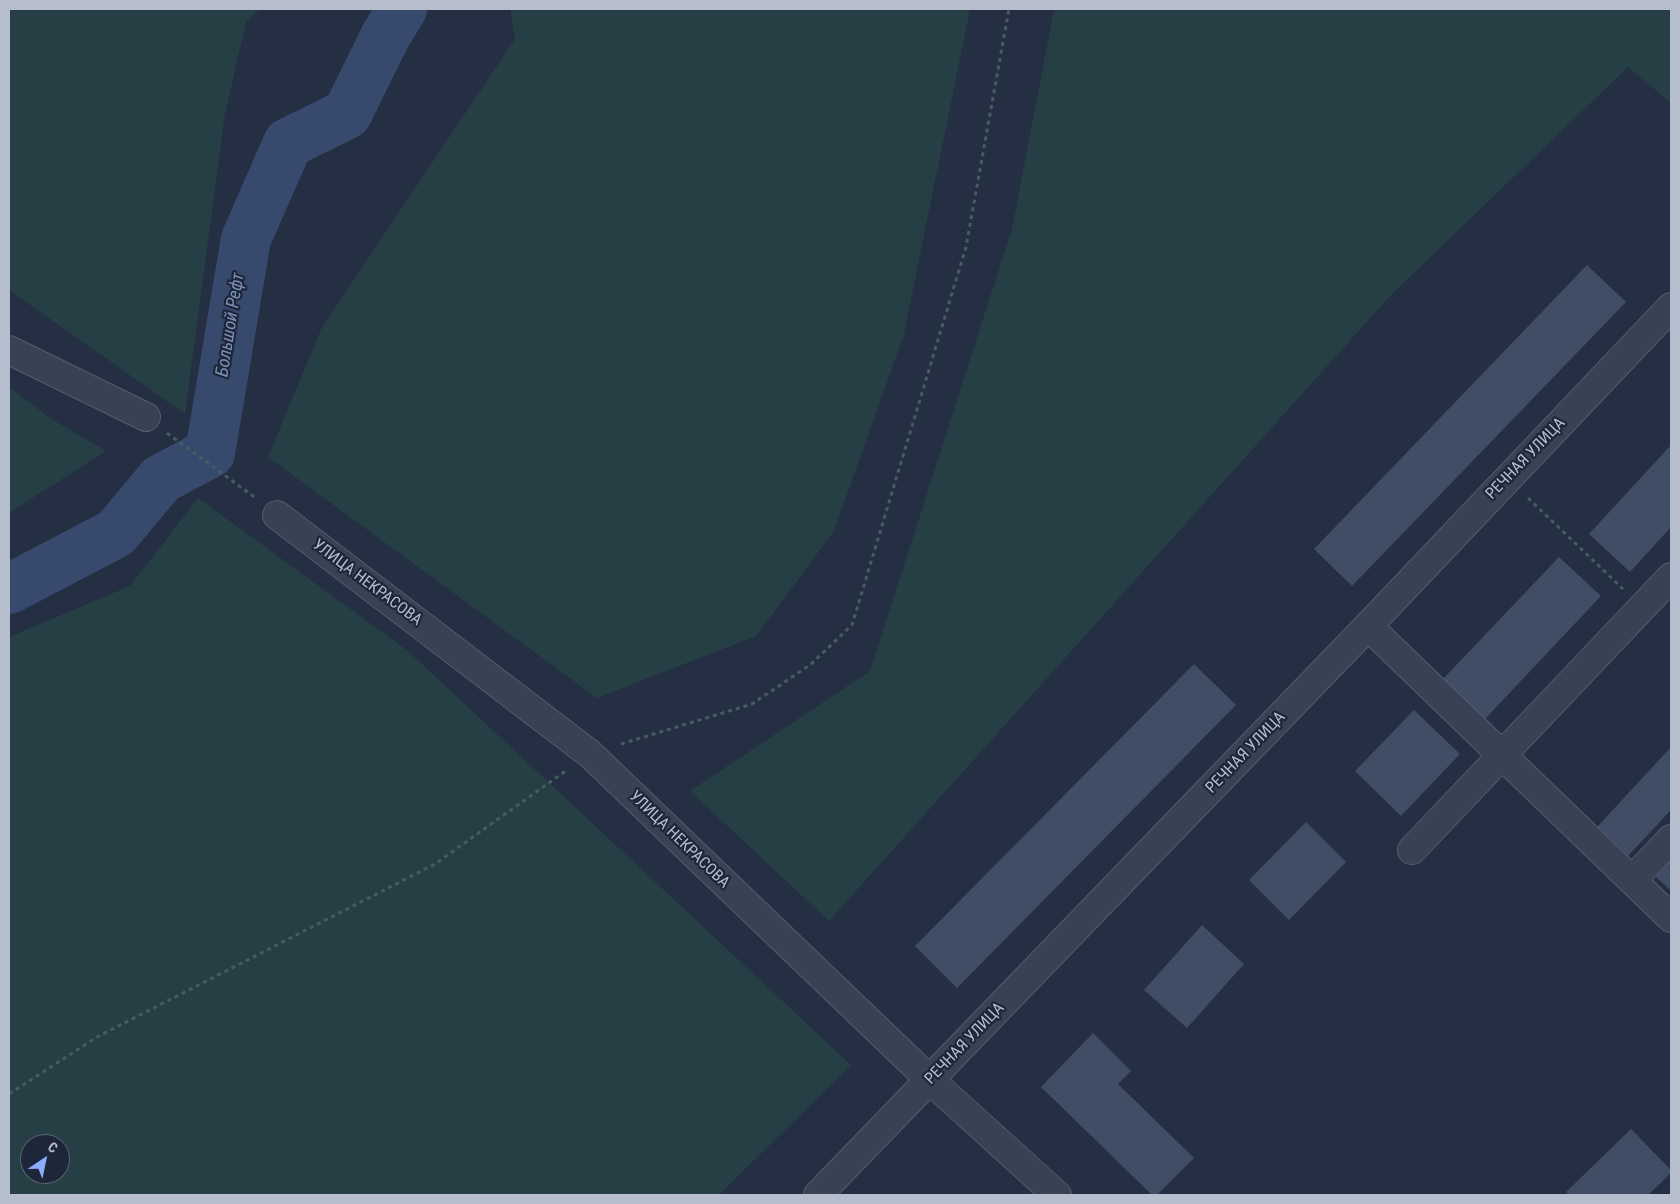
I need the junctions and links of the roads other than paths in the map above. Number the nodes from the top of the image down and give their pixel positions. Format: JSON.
{"nodes":[{"id":1,"x":1671,"y":307,"type":"edge"},
{"id":2,"x":9,"y":350,"type":"edge"},
{"id":3,"x":146,"y":417,"type":"road end"},
{"id":4,"x":277,"y":514,"type":"road end"},
{"id":5,"x":1671,"y":577,"type":"edge"},
{"id":6,"x":1368,"y":626,"type":"junction"},
{"id":7,"x":1502,"y":755,"type":"junction"},
{"id":8,"x":1671,"y":838,"type":"edge"},
{"id":9,"x":1412,"y":850,"type":"dead end"},
{"id":10,"x":1632,"y":880,"type":"junction"},
{"id":11,"x":1671,"y":918,"type":"edge"},
{"id":12,"x":930,"y":1080,"type":"junction"},
{"id":13,"x":818,"y":1195,"type":"edge"},
{"id":14,"x":1057,"y":1195,"type":"edge"}],
"edges":[{"from":1,"to":6,"type":"street","name":"РЕЧНАЯ УЛИЦА"},
{"from":2,"to":3,"type":"street"},
{"from":4,"to":12,"type":"street","name":"УЛИЦА НЕКРАСОВА"},
{"from":5,"to":7,"type":"street"},
{"from":6,"to":7,"type":"street"},
{"from":6,"to":12,"type":"street","name":"РЕЧНАЯ УЛИЦА"},
{"from":7,"to":9,"type":"street"},
{"from":7,"to":10,"type":"street"},
{"from":8,"to":10,"type":"street"},
{"from":10,"to":11,"type":"street"},
{"from":12,"to":13,"type":"street","name":"РЕЧНАЯ УЛИЦА"},
{"from":12,"to":14,"type":"street","name":"УЛИЦА НЕКРАСОВА"}]}
